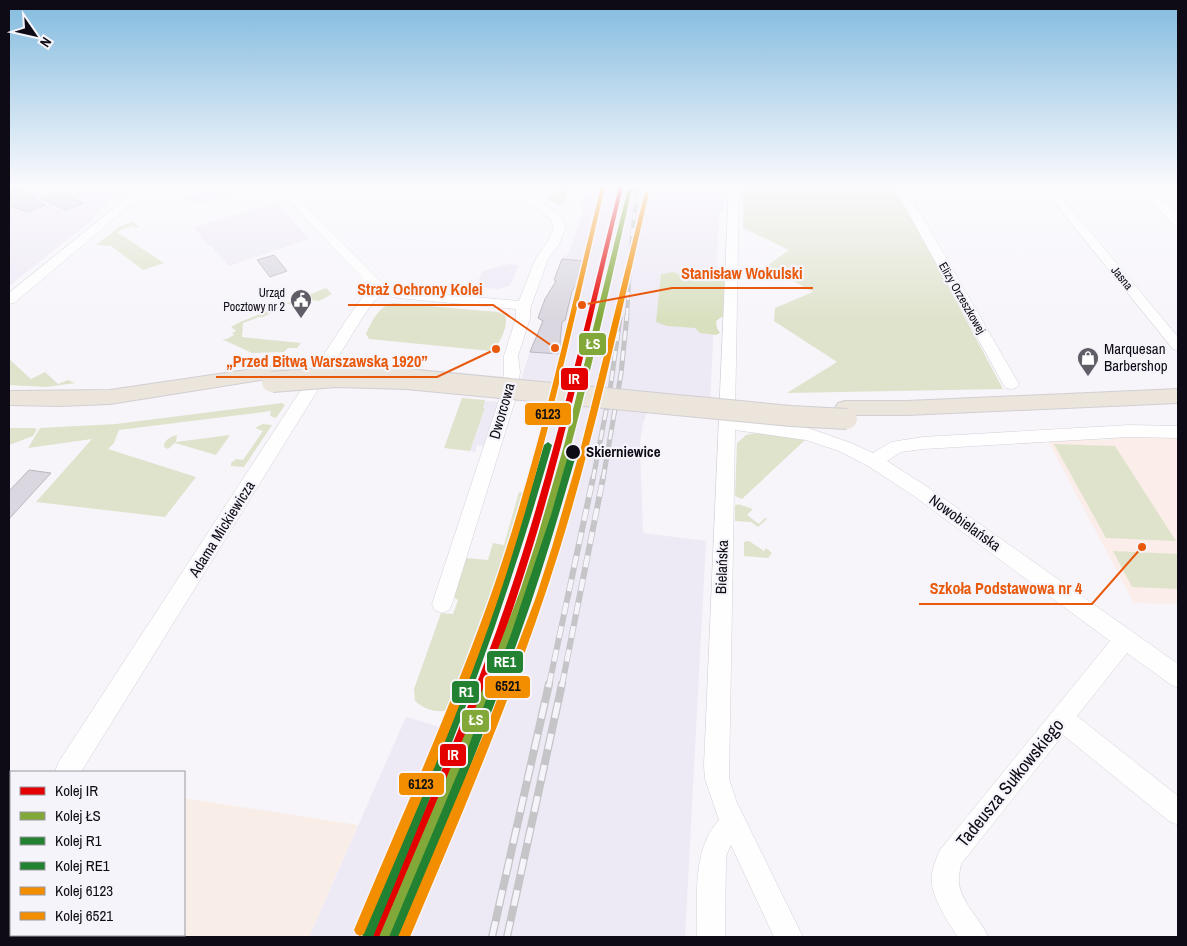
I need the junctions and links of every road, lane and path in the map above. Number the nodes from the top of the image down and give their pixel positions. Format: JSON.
{"nodes":[{"id":1,"x":92,"y":231,"type":"edge"},
{"id":2,"x":324,"y":231,"type":"edge"},
{"id":3,"x":559,"y":231,"type":"edge"},
{"id":4,"x":733,"y":231,"type":"edge"},
{"id":5,"x":924,"y":231,"type":"edge"},
{"id":6,"x":1083,"y":231,"type":"edge"},
{"id":7,"x":381,"y":290,"type":"junction"},
{"id":8,"x":9,"y":300,"type":"edge"},
{"id":9,"x":524,"y":306,"type":"junction"},
{"id":10,"x":1178,"y":346,"type":"edge"},
{"id":11,"x":1011,"y":384,"type":"dead end"},
{"id":12,"x":1178,"y":396,"type":"edge"},
{"id":13,"x":9,"y":398,"type":"edge"},
{"id":14,"x":137,"y":399,"type":"junction"},
{"id":15,"x":1178,"y":406,"type":"edge"},
{"id":16,"x":9,"y":413,"type":"edge"},
{"id":17,"x":846,"y":413,"type":"junction"},
{"id":18,"x":727,"y":423,"type":"junction"},
{"id":19,"x":1178,"y":432,"type":"edge"},
{"id":20,"x":874,"y":461,"type":"junction"},
{"id":21,"x":442,"y":604,"type":"dead end"},
{"id":22,"x":1126,"y":639,"type":"junction"},
{"id":23,"x":1178,"y":678,"type":"edge"},
{"id":24,"x":1062,"y":719,"type":"junction"},
{"id":25,"x":68,"y":771,"type":"edge"},
{"id":26,"x":1178,"y":812,"type":"edge"},
{"id":27,"x":733,"y":823,"type":"junction"},
{"id":28,"x":711,"y":937,"type":"edge"},
{"id":29,"x":789,"y":937,"type":"edge"},
{"id":30,"x":974,"y":937,"type":"edge"}],
"edges":[{"from":1,"to":8,"type":"street"},
{"from":2,"to":7,"type":"street"},
{"from":3,"to":9,"type":"street","name":"Dworcowa"},
{"from":4,"to":18,"type":"street","name":"Bielańska"},
{"from":5,"to":11,"type":"street","name":"Elizy Orzeszkowej"},
{"from":6,"to":10,"type":"street","name":"Jasna"},
{"from":7,"to":9,"type":"street"},
{"from":7,"to":25,"type":"street","name":"Adama Mickiewicza"},
{"from":9,"to":21,"type":"street","name":"Dworcowa"},
{"from":12,"to":17,"type":"main road"},
{"from":13,"to":14,"type":"main road"},
{"from":14,"to":16,"type":"main road"},
{"from":14,"to":17,"type":"main road","bridge":true},
{"from":15,"to":17,"type":"main road"},
{"from":18,"to":20,"type":"street","name":"Nowobielańska"},
{"from":18,"to":27,"type":"street","name":"Bielańska"},
{"from":19,"to":20,"type":"street"},
{"from":20,"to":22,"type":"street","name":"Nowobielańska"},
{"from":22,"to":23,"type":"street","name":"Nowobielańska"},
{"from":22,"to":24,"type":"street","name":"Tadeusza Sułkowskiego"},
{"from":24,"to":26,"type":"street"},
{"from":24,"to":30,"type":"street","name":"Tadeusza Sułkowskiego"},
{"from":27,"to":28,"type":"street"},
{"from":27,"to":29,"type":"street","name":"Bielańska"}]}
